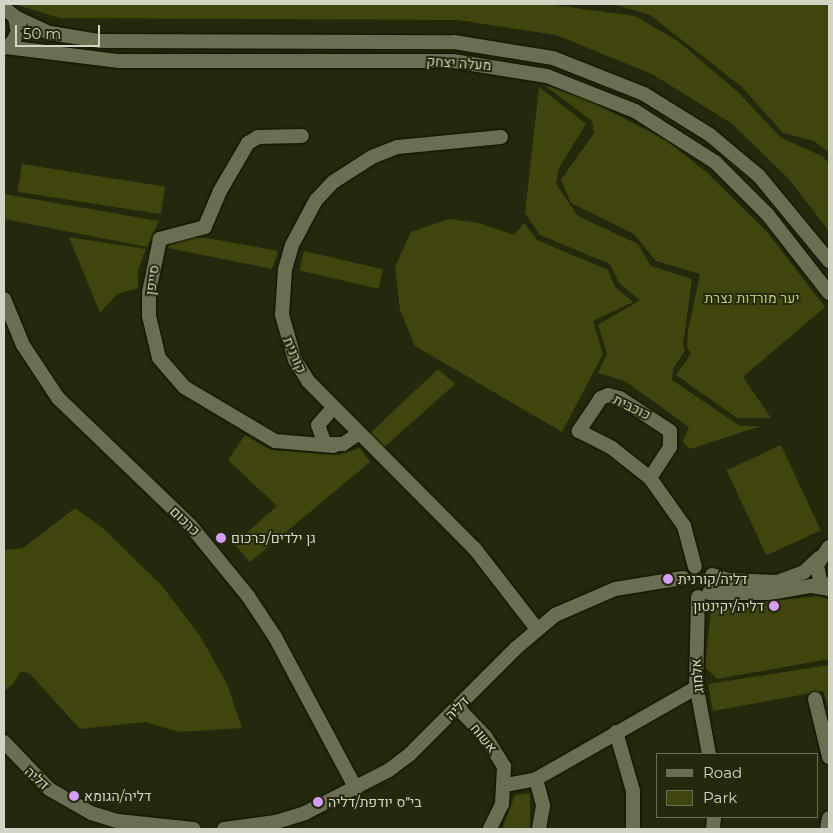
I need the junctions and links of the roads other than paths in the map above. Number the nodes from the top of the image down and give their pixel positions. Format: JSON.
{"nodes":[{"id":1,"x":4,"y":8,"type":"edge"},
{"id":2,"x":15,"y":17,"type":"junction"},
{"id":3,"x":5,"y":48,"type":"edge"},
{"id":4,"x":302,"y":136,"type":"dead end"},
{"id":5,"x":501,"y":138,"type":"dead end"},
{"id":6,"x":829,"y":261,"type":"edge"},
{"id":7,"x":829,"y":293,"type":"edge"},
{"id":8,"x":4,"y":299,"type":"edge"},
{"id":9,"x":332,"y":409,"type":"junction"},
{"id":10,"x":318,"y":424,"type":"junction"},
{"id":11,"x":358,"y":434,"type":"junction"},
{"id":12,"x":289,"y":444,"type":"junction"},
{"id":13,"x":334,"y":446,"type":"junction"},
{"id":14,"x":650,"y":478,"type":"junction"},
{"id":15,"x":829,"y":547,"type":"edge"},
{"id":16,"x":819,"y":558,"type":"junction"},
{"id":17,"x":695,"y":567,"type":"junction"},
{"id":18,"x":712,"y":575,"type":"junction"},
{"id":19,"x":683,"y":578,"type":"junction"},
{"id":20,"x":829,"y":589,"type":"edge"},
{"id":21,"x":703,"y":595,"type":"junction"},
{"id":22,"x":537,"y":629,"type":"junction"},
{"id":23,"x":697,"y":687,"type":"junction"},
{"id":24,"x":815,"y":699,"type":"dead end"},
{"id":25,"x":457,"y":707,"type":"junction"},
{"id":26,"x":827,"y":731,"type":"edge"},
{"id":27,"x":616,"y":732,"type":"junction"},
{"id":28,"x":4,"y":744,"type":"edge"},
{"id":29,"x":709,"y":753,"type":"edge"},
{"id":30,"x":829,"y":757,"type":"edge"},
{"id":31,"x":536,"y":778,"type":"junction"},
{"id":32,"x":506,"y":785,"type":"junction"},
{"id":33,"x":356,"y":789,"type":"junction"},
{"id":34,"x":829,"y":818,"type":"edge"},
{"id":35,"x":194,"y":829,"type":"edge"},
{"id":36,"x":224,"y":829,"type":"edge"},
{"id":37,"x":490,"y":829,"type":"edge"},
{"id":38,"x":540,"y":829,"type":"edge"},
{"id":39,"x":633,"y":829,"type":"edge"},
{"id":40,"x":827,"y":829,"type":"edge"}],
"edges":[{"from":1,"to":2,"type":"street","name":"מעלה יצחק"},
{"from":2,"to":3,"type":"street"},
{"from":2,"to":6,"type":"street","name":"מעלה יצחק"},
{"from":3,"to":7,"type":"street","name":"מעלה יצחק"},
{"from":4,"to":12,"type":"street","name":"סייפן"},
{"from":5,"to":9,"type":"street","name":"קורנית"},
{"from":8,"to":33,"type":"street","name":"כרכום"},
{"from":9,"to":10,"type":"street"},
{"from":9,"to":11,"type":"street","name":"קורנית"},
{"from":10,"to":12,"type":"street"},
{"from":10,"to":13,"type":"street"},
{"from":11,"to":13,"type":"street","name":"סייפן"},
{"from":11,"to":22,"type":"street","name":"קורנית"},
{"from":12,"to":13,"type":"street","name":"סייפן"},
{"from":14,"to":14,"type":"street","name":"כוכבית"},
{"from":14,"to":17,"type":"street","name":"כוכבית"},
{"from":15,"to":16,"type":"street"},
{"from":16,"to":18,"type":"street"},
{"from":16,"to":20,"type":"street"},
{"from":17,"to":18,"type":"street"},
{"from":17,"to":19,"type":"street"},
{"from":18,"to":21,"type":"street"},
{"from":19,"to":21,"type":"street"},
{"from":19,"to":22,"type":"street","name":"דליה"},
{"from":20,"to":21,"type":"street"},
{"from":21,"to":23,"type":"street","name":"אלמוג"},
{"from":22,"to":25,"type":"street","name":"דליה"},
{"from":23,"to":27,"type":"street"},
{"from":23,"to":29,"type":"street","name":"אלמוג"},
{"from":24,"to":26,"type":"street"},
{"from":25,"to":32,"type":"street","name":"אשוח"},
{"from":25,"to":33,"type":"street","name":"דליה"},
{"from":26,"to":30,"type":"street"},
{"from":27,"to":31,"type":"street"},
{"from":27,"to":39,"type":"street"},
{"from":28,"to":35,"type":"street","name":"דליה"},
{"from":31,"to":32,"type":"street"},
{"from":31,"to":38,"type":"street"},
{"from":32,"to":37,"type":"street","name":"אשוח"},
{"from":33,"to":36,"type":"street","name":"דליה"},
{"from":34,"to":40,"type":"street"}]}
